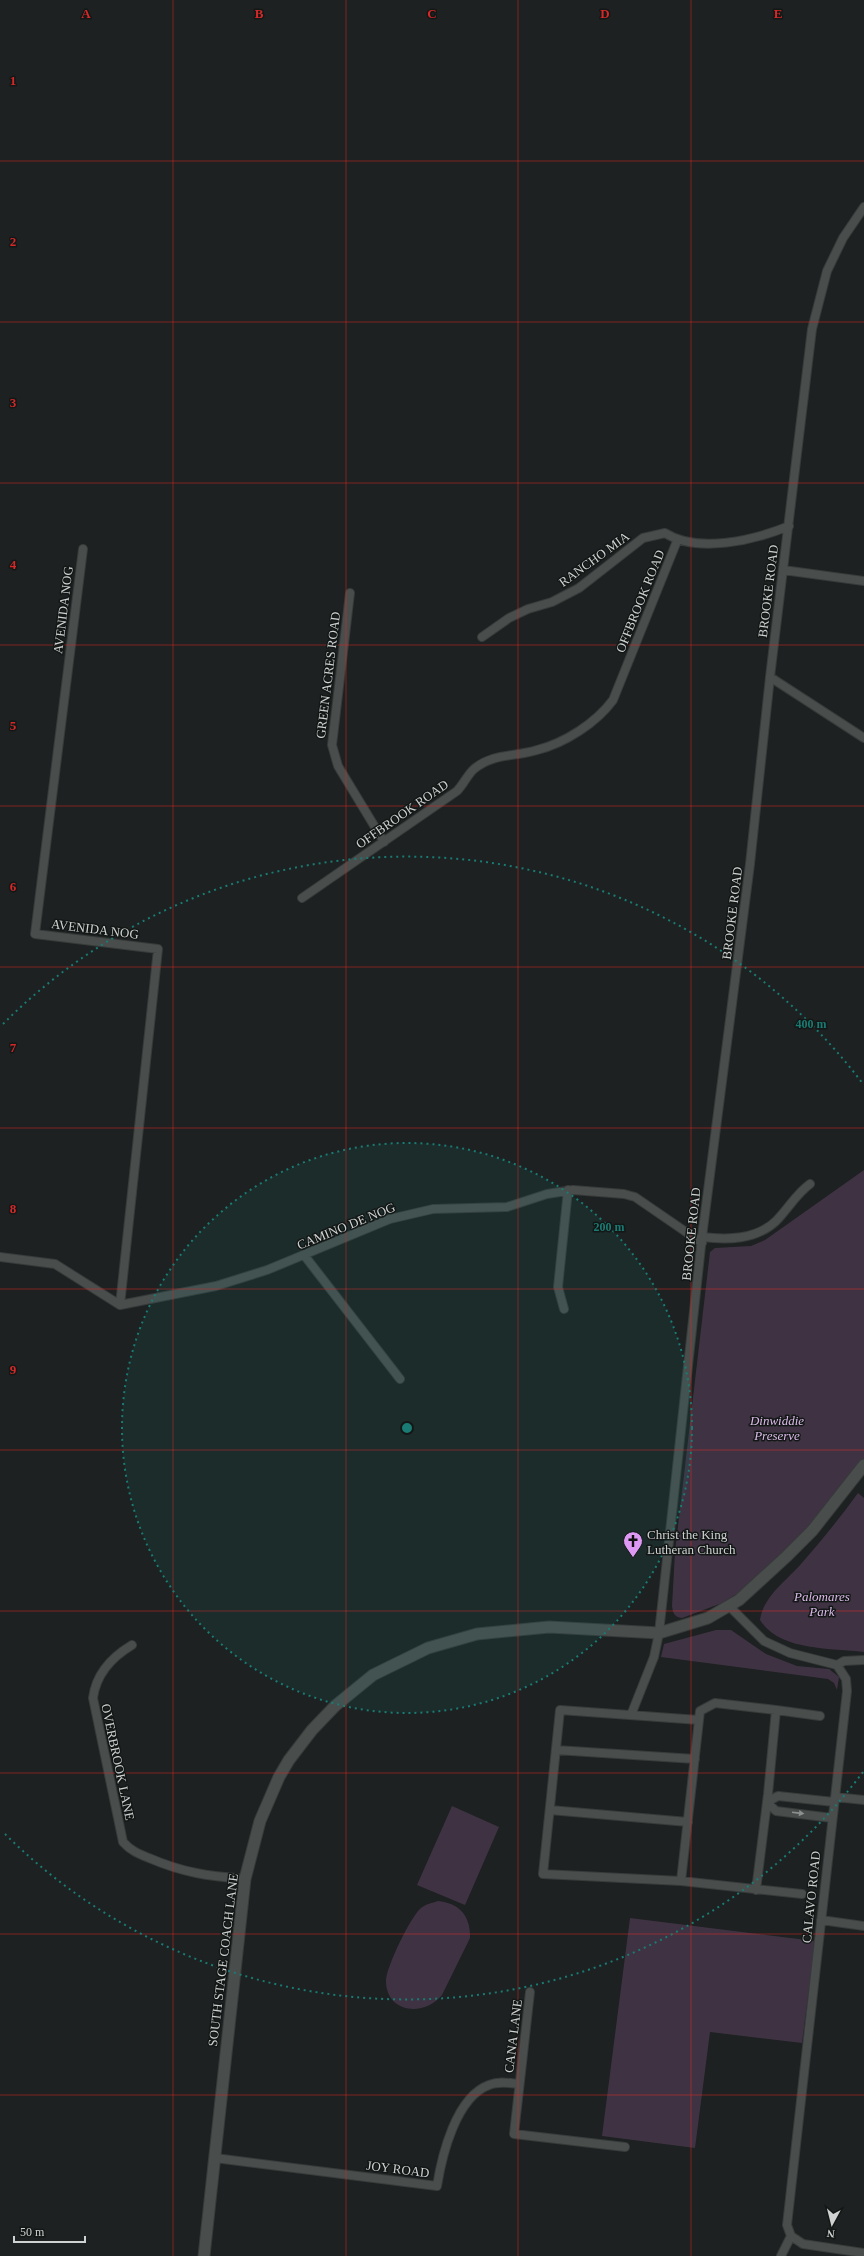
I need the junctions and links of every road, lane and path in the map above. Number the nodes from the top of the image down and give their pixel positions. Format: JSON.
{"nodes":[{"id":1,"x":864,"y":207,"type":"edge"},
{"id":2,"x":789,"y":526,"type":"junction"},
{"id":3,"x":677,"y":541,"type":"junction"},
{"id":4,"x":83,"y":549,"type":"dead end"},
{"id":5,"x":783,"y":570,"type":"junction"},
{"id":6,"x":864,"y":581,"type":"edge"},
{"id":7,"x":350,"y":593,"type":"dead end"},
{"id":8,"x":482,"y":637,"type":"dead end"},
{"id":9,"x":770,"y":677,"type":"junction"},
{"id":10,"x":864,"y":738,"type":"edge"},
{"id":11,"x":384,"y":842,"type":"junction"},
{"id":12,"x":302,"y":898,"type":"dead end"},
{"id":13,"x":810,"y":1184,"type":"dead end"},
{"id":14,"x":568,"y":1190,"type":"junction"},
{"id":15,"x":702,"y":1240,"type":"junction"},
{"id":16,"x":304,"y":1255,"type":"junction"},
{"id":17,"x":0,"y":1257,"type":"edge"},
{"id":18,"x":120,"y":1305,"type":"junction"},
{"id":19,"x":564,"y":1310,"type":"dead end"},
{"id":20,"x":400,"y":1379,"type":"dead end"},
{"id":21,"x":864,"y":1465,"type":"edge"},
{"id":22,"x":730,"y":1607,"type":"junction"},
{"id":23,"x":659,"y":1633,"type":"junction"},
{"id":24,"x":132,"y":1645,"type":"dead end"},
{"id":25,"x":864,"y":1660,"type":"edge"},
{"id":26,"x":837,"y":1665,"type":"junction"},
{"id":27,"x":776,"y":1710,"type":"junction"},
{"id":28,"x":631,"y":1716,"type":"junction"},
{"id":29,"x":820,"y":1716,"type":"dead end"},
{"id":30,"x":699,"y":1720,"type":"junction"},
{"id":31,"x":556,"y":1750,"type":"junction"},
{"id":32,"x":695,"y":1759,"type":"junction"},
{"id":33,"x":835,"y":1800,"type":"junction"},
{"id":34,"x":864,"y":1800,"type":"edge"},
{"id":35,"x":767,"y":1802,"type":"junction"},
{"id":36,"x":550,"y":1810,"type":"junction"},
{"id":37,"x":832,"y":1818,"type":"junction"},
{"id":38,"x":688,"y":1822,"type":"junction"},
{"id":39,"x":245,"y":1879,"type":"junction"},
{"id":40,"x":681,"y":1881,"type":"junction"},
{"id":41,"x":756,"y":1890,"type":"junction"},
{"id":42,"x":802,"y":1894,"type":"dead end"},
{"id":43,"x":821,"y":1920,"type":"junction"},
{"id":44,"x":864,"y":1926,"type":"edge"},
{"id":45,"x":530,"y":1992,"type":"dead end"},
{"id":46,"x":519,"y":2084,"type":"junction"},
{"id":47,"x":625,"y":2147,"type":"dead end"},
{"id":48,"x":215,"y":2158,"type":"junction"},
{"id":49,"x":791,"y":2236,"type":"junction"},
{"id":50,"x":864,"y":2253,"type":"edge"},
{"id":51,"x":204,"y":2256,"type":"edge"},
{"id":52,"x":781,"y":2256,"type":"edge"}],
"edges":[{"from":1,"to":2,"type":"street","name":"BROOKE ROAD"},
{"from":2,"to":3,"type":"street","name":"RANCHO MIA"},
{"from":2,"to":5,"type":"street","name":"BROOKE ROAD"},
{"from":3,"to":8,"type":"street","name":"RANCHO MIA"},
{"from":3,"to":11,"type":"street","name":"OFFBROOK ROAD"},
{"from":4,"to":18,"type":"street","name":"AVENIDA NOG"},
{"from":5,"to":6,"type":"street"},
{"from":5,"to":9,"type":"street","name":"BROOKE ROAD"},
{"from":7,"to":11,"type":"street","name":"GREEN ACRES ROAD"},
{"from":9,"to":10,"type":"street"},
{"from":9,"to":15,"type":"street","name":"BROOKE ROAD"},
{"from":11,"to":12,"type":"street","name":"OFFBROOK ROAD"},
{"from":13,"to":15,"type":"street"},
{"from":14,"to":15,"type":"street","name":"CAMINO DE NOG"},
{"from":14,"to":16,"type":"street","name":"CAMINO DE NOG"},
{"from":14,"to":19,"type":"street"},
{"from":15,"to":23,"type":"street","name":"BROOKE ROAD"},
{"from":16,"to":18,"type":"street","name":"CAMINO DE NOG"},
{"from":16,"to":20,"type":"street"},
{"from":17,"to":18,"type":"street"},
{"from":21,"to":22,"type":"main road","name":"SOUTH STAGE COACH LANE"},
{"from":22,"to":23,"type":"main road","name":"SOUTH STAGE COACH LANE"},
{"from":22,"to":26,"type":"street"},
{"from":23,"to":28,"type":"street","name":"BROOKE ROAD"},
{"from":23,"to":39,"type":"main road","name":"SOUTH STAGE COACH LANE"},
{"from":24,"to":39,"type":"street","name":"OVERBROOK LANE"},
{"from":25,"to":26,"type":"street"},
{"from":26,"to":33,"type":"street","name":"CALAVO ROAD"},
{"from":27,"to":29,"type":"street"},
{"from":27,"to":30,"type":"street"},
{"from":27,"to":35,"type":"street"},
{"from":28,"to":30,"type":"street"},
{"from":28,"to":31,"type":"street"},
{"from":30,"to":32,"type":"street"},
{"from":31,"to":32,"type":"street"},
{"from":31,"to":36,"type":"street"},
{"from":32,"to":38,"type":"street"},
{"from":33,"to":34,"type":"street"},
{"from":33,"to":35,"type":"street"},
{"from":33,"to":37,"type":"street","name":"CALAVO ROAD"},
{"from":35,"to":37,"type":"street","one_way":true},
{"from":35,"to":41,"type":"street"},
{"from":36,"to":38,"type":"street"},
{"from":36,"to":40,"type":"street"},
{"from":37,"to":43,"type":"street","name":"CALAVO ROAD"},
{"from":38,"to":40,"type":"street"},
{"from":39,"to":48,"type":"main road","name":"SOUTH STAGE COACH LANE"},
{"from":40,"to":41,"type":"street"},
{"from":41,"to":42,"type":"street"},
{"from":43,"to":44,"type":"street"},
{"from":43,"to":49,"type":"street","name":"CALAVO ROAD"},
{"from":45,"to":46,"type":"street","name":"CANA LANE"},
{"from":46,"to":47,"type":"street"},
{"from":46,"to":48,"type":"street","name":"JOY ROAD"},
{"from":48,"to":51,"type":"main road","name":"SOUTH STAGE COACH LANE"},
{"from":49,"to":50,"type":"street"},
{"from":49,"to":52,"type":"street"}]}
